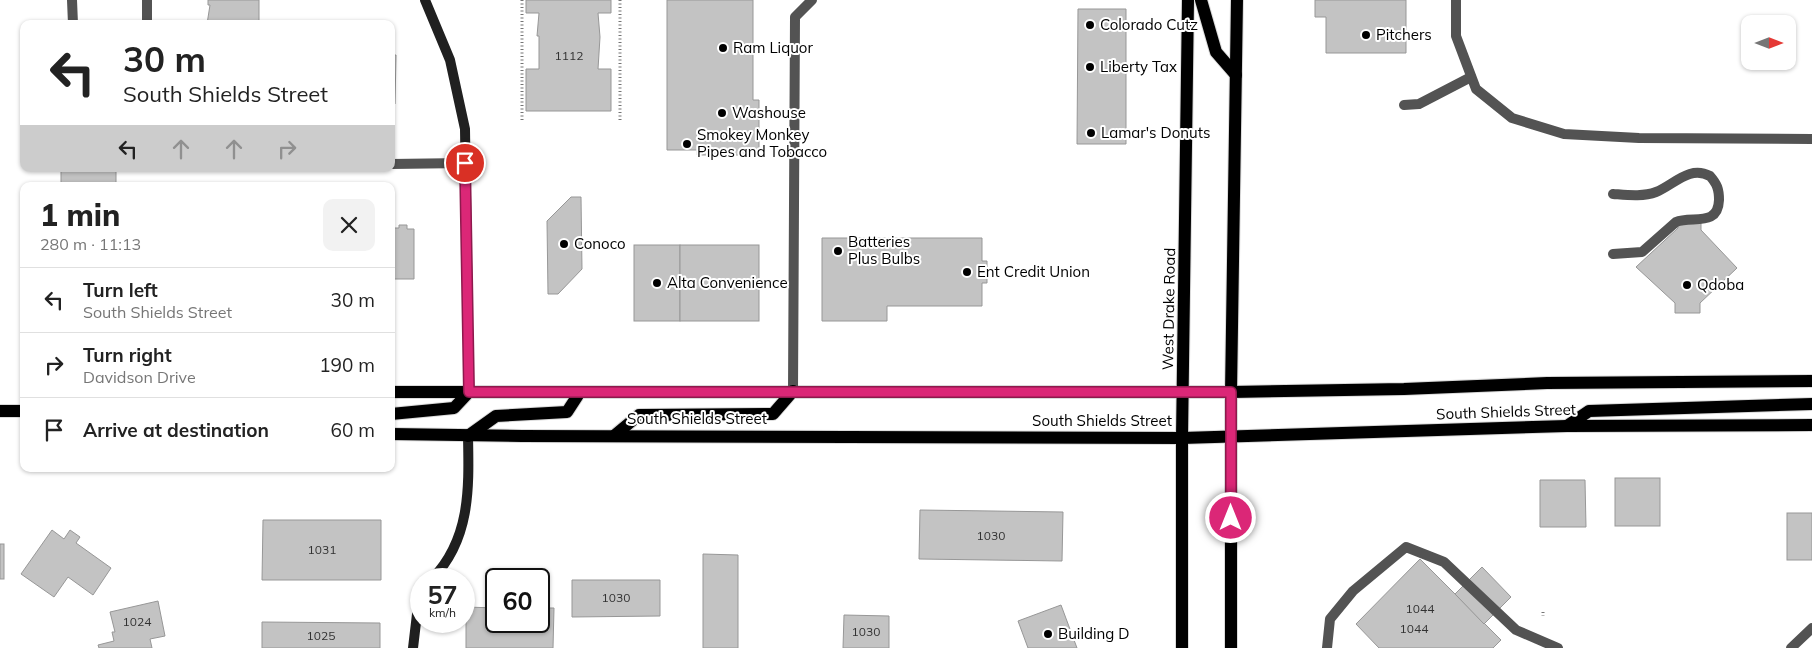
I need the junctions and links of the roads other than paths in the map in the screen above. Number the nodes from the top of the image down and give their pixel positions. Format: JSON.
{"nodes":[{"id":1,"x":72,"y":0,"type":"edge"},
{"id":2,"x":147,"y":0,"type":"edge"},
{"id":3,"x":425,"y":0,"type":"edge"},
{"id":4,"x":812,"y":0,"type":"edge"},
{"id":5,"x":1188,"y":0,"type":"edge"},
{"id":6,"x":1201,"y":0,"type":"edge"},
{"id":7,"x":1237,"y":0,"type":"edge"},
{"id":8,"x":1456,"y":0,"type":"edge"},
{"id":9,"x":72,"y":20,"type":"edge"},
{"id":10,"x":147,"y":20,"type":"edge"},
{"id":11,"x":1236,"y":75,"type":"junction"},
{"id":12,"x":1471,"y":77,"type":"junction"},
{"id":13,"x":1404,"y":105,"type":"dead end"},
{"id":14,"x":1812,"y":139,"type":"edge"},
{"id":15,"x":465,"y":163,"type":"junction"},
{"id":16,"x":395,"y":164,"type":"edge"},
{"id":17,"x":1613,"y":194,"type":"dead end"},
{"id":18,"x":1613,"y":254,"type":"dead end"},
{"id":19,"x":1812,"y":380,"type":"edge"},
{"id":20,"x":793,"y":391,"type":"junction"},
{"id":21,"x":395,"y":392,"type":"edge"},
{"id":22,"x":469,"y":392,"type":"junction"},
{"id":23,"x":580,"y":392,"type":"junction"},
{"id":24,"x":1184,"y":392,"type":"junction"},
{"id":25,"x":1231,"y":392,"type":"junction"},
{"id":26,"x":1812,"y":404,"type":"edge"},
{"id":27,"x":0,"y":411,"type":"edge"},
{"id":28,"x":20,"y":411,"type":"edge"},
{"id":29,"x":395,"y":414,"type":"edge"},
{"id":30,"x":1812,"y":425,"type":"edge"},
{"id":31,"x":1568,"y":426,"type":"junction"},
{"id":32,"x":395,"y":434,"type":"edge"},
{"id":33,"x":616,"y":435,"type":"junction"},
{"id":34,"x":468,"y":436,"type":"junction"},
{"id":35,"x":1231,"y":437,"type":"junction"},
{"id":36,"x":1182,"y":438,"type":"junction"},
{"id":37,"x":440,"y":568,"type":"edge"},
{"id":38,"x":1812,"y":628,"type":"edge"},
{"id":39,"x":415,"y":633,"type":"edge"},
{"id":40,"x":413,"y":648,"type":"edge"},
{"id":41,"x":1182,"y":648,"type":"edge"},
{"id":42,"x":1231,"y":648,"type":"edge"},
{"id":43,"x":1327,"y":648,"type":"edge"},
{"id":44,"x":1558,"y":648,"type":"edge"},
{"id":45,"x":1791,"y":648,"type":"edge"}],
"edges":[{"from":1,"to":9,"type":"lane"},
{"from":2,"to":10,"type":"lane"},
{"from":3,"to":15,"type":"street"},
{"from":4,"to":20,"type":"lane"},
{"from":5,"to":24,"type":"main road","name":"West Drake Road"},
{"from":6,"to":11,"type":"main road"},
{"from":7,"to":11,"type":"main road"},
{"from":8,"to":12,"type":"lane"},
{"from":11,"to":25,"type":"main road"},
{"from":12,"to":13,"type":"lane"},
{"from":12,"to":14,"type":"lane"},
{"from":15,"to":16,"type":"lane"},
{"from":15,"to":22,"type":"street"},
{"from":17,"to":18,"type":"lane"},
{"from":19,"to":25,"type":"main road","name":"South Shields Street"},
{"from":20,"to":23,"type":"main road","name":"South Shields Street"},
{"from":20,"to":24,"type":"main road","name":"South Shields Street"},
{"from":20,"to":33,"type":"main road"},
{"from":21,"to":22,"type":"main road","name":"South Shields Street"},
{"from":22,"to":23,"type":"main road","name":"South Shields Street"},
{"from":22,"to":29,"type":"main road"},
{"from":23,"to":34,"type":"main road"},
{"from":24,"to":25,"type":"main road","name":"South Shields Street"},
{"from":24,"to":36,"type":"main road","name":"West Drake Road"},
{"from":25,"to":35,"type":"main road"},
{"from":26,"to":31,"type":"main road"},
{"from":27,"to":28,"type":"main road"},
{"from":30,"to":31,"type":"main road","name":"South Shields Street"},
{"from":31,"to":35,"type":"main road","name":"South Shields Street"},
{"from":32,"to":34,"type":"main road","name":"South Shields Street"},
{"from":33,"to":34,"type":"main road","name":"South Shields Street"},
{"from":33,"to":36,"type":"main road","name":"South Shields Street"},
{"from":34,"to":37,"type":"street"},
{"from":35,"to":36,"type":"main road","name":"South Shields Street"},
{"from":35,"to":42,"type":"main road"},
{"from":36,"to":41,"type":"main road","name":"West Drake Road"},
{"from":38,"to":45,"type":"lane"},
{"from":39,"to":40,"type":"street"},
{"from":43,"to":44,"type":"lane"}]}
